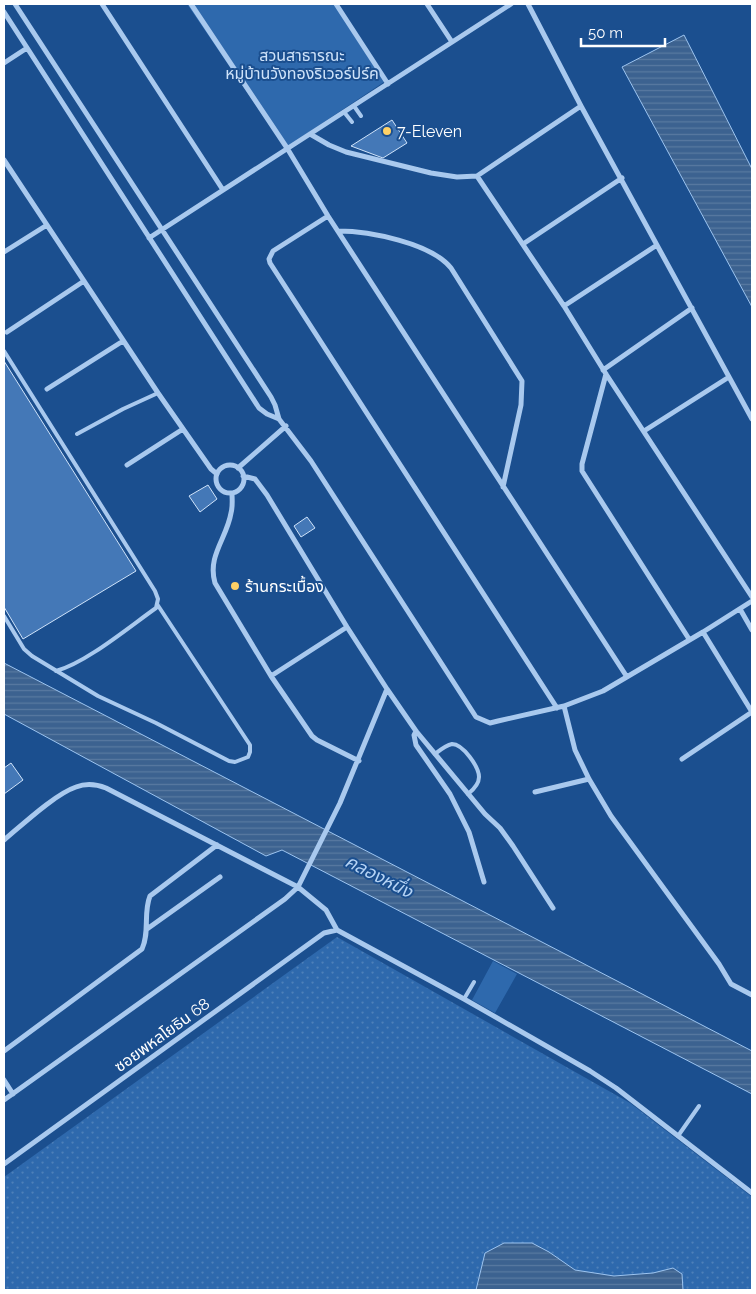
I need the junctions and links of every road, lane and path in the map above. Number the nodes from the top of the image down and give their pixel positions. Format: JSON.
{"nodes":[{"id":1,"x":15,"y":4,"type":"edge"},
{"id":2,"x":102,"y":4,"type":"edge"},
{"id":3,"x":190,"y":4,"type":"edge"},
{"id":4,"x":336,"y":4,"type":"edge"},
{"id":5,"x":427,"y":4,"type":"edge"},
{"id":6,"x":511,"y":4,"type":"edge"},
{"id":7,"x":528,"y":4,"type":"edge"},
{"id":8,"x":4,"y":12,"type":"edge"},
{"id":9,"x":452,"y":42,"type":"junction"},
{"id":10,"x":27,"y":48,"type":"junction"},
{"id":11,"x":4,"y":63,"type":"edge"},
{"id":12,"x":388,"y":84,"type":"junction"},
{"id":13,"x":354,"y":106,"type":"junction"},
{"id":14,"x":581,"y":106,"type":"junction"},
{"id":15,"x":344,"y":112,"type":"junction"},
{"id":16,"x":362,"y":116,"type":"dead end"},
{"id":17,"x":352,"y":122,"type":"dead end"},
{"id":18,"x":310,"y":134,"type":"junction"},
{"id":19,"x":287,"y":148,"type":"junction"},
{"id":20,"x":5,"y":164,"type":"edge"},
{"id":21,"x":478,"y":176,"type":"junction"},
{"id":22,"x":622,"y":178,"type":"junction"},
{"id":23,"x":223,"y":190,"type":"junction"},
{"id":24,"x":328,"y":216,"type":"junction"},
{"id":25,"x":47,"y":225,"type":"junction"},
{"id":26,"x":161,"y":230,"type":"junction"},
{"id":27,"x":338,"y":231,"type":"junction"},
{"id":28,"x":149,"y":238,"type":"junction"},
{"id":29,"x":523,"y":244,"type":"junction"},
{"id":30,"x":657,"y":245,"type":"junction"},
{"id":31,"x":4,"y":252,"type":"edge"},
{"id":32,"x":84,"y":281,"type":"junction"},
{"id":33,"x":564,"y":306,"type":"junction"},
{"id":34,"x":692,"y":308,"type":"junction"},
{"id":35,"x":7,"y":332,"type":"dead end"},
{"id":36,"x":123,"y":341,"type":"junction"},
{"id":37,"x":4,"y":351,"type":"edge"},
{"id":38,"x":605,"y":372,"type":"junction"},
{"id":39,"x":729,"y":377,"type":"junction"},
{"id":40,"x":48,"y":389,"type":"dead end"},
{"id":41,"x":158,"y":393,"type":"junction"},
{"id":42,"x":279,"y":419,"type":"junction"},
{"id":43,"x":752,"y":419,"type":"edge"},
{"id":44,"x":286,"y":426,"type":"junction"},
{"id":45,"x":183,"y":429,"type":"junction"},
{"id":46,"x":644,"y":431,"type":"junction"},
{"id":47,"x":77,"y":434,"type":"dead end"},
{"id":48,"x":126,"y":465,"type":"dead end"},
{"id":49,"x":238,"y":468,"type":"junction"},
{"id":50,"x":217,"y":474,"type":"junction"},
{"id":51,"x":243,"y":476,"type":"junction"},
{"id":52,"x":503,"y":487,"type":"junction"},
{"id":53,"x":232,"y":493,"type":"junction"},
{"id":54,"x":752,"y":597,"type":"edge"},
{"id":55,"x":752,"y":601,"type":"edge"},
{"id":56,"x":158,"y":604,"type":"junction"},
{"id":57,"x":740,"y":609,"type":"junction"},
{"id":58,"x":4,"y":616,"type":"edge"},
{"id":59,"x":348,"y":627,"type":"junction"},
{"id":60,"x":752,"y":630,"type":"edge"},
{"id":61,"x":702,"y":632,"type":"junction"},
{"id":62,"x":689,"y":639,"type":"junction"},
{"id":63,"x":56,"y":671,"type":"junction"},
{"id":64,"x":271,"y":676,"type":"junction"},
{"id":65,"x":627,"y":677,"type":"junction"},
{"id":66,"x":387,"y":689,"type":"junction"},
{"id":67,"x":564,"y":706,"type":"junction"},
{"id":68,"x":557,"y":708,"type":"junction"},
{"id":69,"x":752,"y":712,"type":"edge"},
{"id":70,"x":416,"y":730,"type":"junction"},
{"id":71,"x":435,"y":754,"type":"junction"},
{"id":72,"x":682,"y":759,"type":"dead end"},
{"id":73,"x":359,"y":761,"type":"junction"},
{"id":74,"x":588,"y":779,"type":"junction"},
{"id":75,"x":535,"y":792,"type":"dead end"},
{"id":76,"x":468,"y":794,"type":"junction"},
{"id":77,"x":4,"y":840,"type":"edge"},
{"id":78,"x":216,"y":845,"type":"junction"},
{"id":79,"x":220,"y":877,"type":"dead end"},
{"id":80,"x":484,"y":882,"type":"dead end"},
{"id":81,"x":298,"y":887,"type":"junction"},
{"id":82,"x":554,"y":908,"type":"dead end"},
{"id":83,"x":147,"y":929,"type":"junction"},
{"id":84,"x":337,"y":930,"type":"junction"},
{"id":85,"x":474,"y":982,"type":"dead end"},
{"id":86,"x":752,"y":996,"type":"edge"},
{"id":87,"x":464,"y":999,"type":"junction"},
{"id":88,"x":4,"y":1051,"type":"edge"},
{"id":89,"x":4,"y":1080,"type":"edge"},
{"id":90,"x":13,"y":1094,"type":"junction"},
{"id":91,"x":4,"y":1100,"type":"edge"},
{"id":92,"x":699,"y":1106,"type":"dead end"},
{"id":93,"x":678,"y":1136,"type":"junction"},
{"id":94,"x":4,"y":1164,"type":"edge"},
{"id":95,"x":752,"y":1193,"type":"edge"}],
"edges":[{"from":1,"to":26,"type":"street"},
{"from":2,"to":23,"type":"street"},
{"from":3,"to":19,"type":"street"},
{"from":4,"to":12,"type":"street"},
{"from":5,"to":9,"type":"street"},
{"from":6,"to":9,"type":"street"},
{"from":7,"to":14,"type":"street"},
{"from":8,"to":10,"type":"street"},
{"from":9,"to":12,"type":"street"},
{"from":10,"to":11,"type":"street"},
{"from":10,"to":28,"type":"street"},
{"from":12,"to":13,"type":"street"},
{"from":13,"to":15,"type":"street"},
{"from":13,"to":16,"type":"lane"},
{"from":14,"to":21,"type":"street"},
{"from":14,"to":22,"type":"street"},
{"from":15,"to":17,"type":"lane"},
{"from":15,"to":18,"type":"street"},
{"from":18,"to":19,"type":"street"},
{"from":18,"to":21,"type":"street"},
{"from":19,"to":23,"type":"street"},
{"from":19,"to":24,"type":"street"},
{"from":20,"to":25,"type":"street"},
{"from":21,"to":29,"type":"street"},
{"from":22,"to":29,"type":"street"},
{"from":22,"to":30,"type":"street"},
{"from":23,"to":26,"type":"street"},
{"from":24,"to":27,"type":"street"},
{"from":24,"to":68,"type":"street"},
{"from":25,"to":31,"type":"street"},
{"from":25,"to":32,"type":"street"},
{"from":26,"to":28,"type":"street"},
{"from":26,"to":42,"type":"street"},
{"from":27,"to":52,"type":"street"},
{"from":27,"to":52,"type":"street"},
{"from":28,"to":42,"type":"street"},
{"from":29,"to":33,"type":"street"},
{"from":30,"to":33,"type":"street"},
{"from":30,"to":34,"type":"street"},
{"from":32,"to":35,"type":"street"},
{"from":32,"to":36,"type":"street"},
{"from":33,"to":38,"type":"street"},
{"from":34,"to":38,"type":"street"},
{"from":34,"to":39,"type":"street"},
{"from":36,"to":40,"type":"street"},
{"from":36,"to":41,"type":"street"},
{"from":37,"to":56,"type":"lane"},
{"from":38,"to":46,"type":"street"},
{"from":38,"to":62,"type":"street"},
{"from":39,"to":43,"type":"street"},
{"from":39,"to":46,"type":"street"},
{"from":41,"to":45,"type":"street"},
{"from":41,"to":47,"type":"lane"},
{"from":42,"to":44,"type":"street"},
{"from":44,"to":49,"type":"street"},
{"from":44,"to":68,"type":"street"},
{"from":45,"to":48,"type":"street"},
{"from":45,"to":50,"type":"street"},
{"from":46,"to":54,"type":"street"},
{"from":49,"to":50,"type":"street"},
{"from":49,"to":51,"type":"street"},
{"from":50,"to":53,"type":"street"},
{"from":51,"to":53,"type":"street"},
{"from":51,"to":59,"type":"street"},
{"from":52,"to":65,"type":"street"},
{"from":53,"to":64,"type":"street"},
{"from":55,"to":57,"type":"street"},
{"from":56,"to":63,"type":"lane"},
{"from":56,"to":63,"type":"lane"},
{"from":57,"to":60,"type":"street"},
{"from":57,"to":61,"type":"street"},
{"from":58,"to":63,"type":"lane"},
{"from":59,"to":64,"type":"street"},
{"from":59,"to":66,"type":"street"},
{"from":61,"to":62,"type":"street"},
{"from":61,"to":69,"type":"street"},
{"from":62,"to":65,"type":"street"},
{"from":64,"to":73,"type":"street"},
{"from":65,"to":67,"type":"street"},
{"from":66,"to":70,"type":"street"},
{"from":66,"to":73,"type":"street"},
{"from":67,"to":68,"type":"street"},
{"from":67,"to":74,"type":"street"},
{"from":69,"to":72,"type":"street"},
{"from":70,"to":71,"type":"street"},
{"from":70,"to":80,"type":"street"},
{"from":71,"to":76,"type":"street"},
{"from":71,"to":76,"type":"lane"},
{"from":73,"to":81,"type":"street"},
{"from":74,"to":75,"type":"street"},
{"from":74,"to":86,"type":"street"},
{"from":76,"to":82,"type":"street"},
{"from":77,"to":78,"type":"street"},
{"from":78,"to":81,"type":"street"},
{"from":78,"to":83,"type":"street"},
{"from":79,"to":83,"type":"street"},
{"from":81,"to":84,"type":"street"},
{"from":81,"to":90,"type":"street"},
{"from":83,"to":88,"type":"street"},
{"from":84,"to":87,"type":"street"},
{"from":84,"to":94,"type":"street","name":"ซอยพหลโยธิน 68"},
{"from":85,"to":87,"type":"lane"},
{"from":87,"to":93,"type":"street"},
{"from":89,"to":90,"type":"street"},
{"from":90,"to":91,"type":"street"},
{"from":92,"to":93,"type":"lane"},
{"from":93,"to":95,"type":"street"}]}
